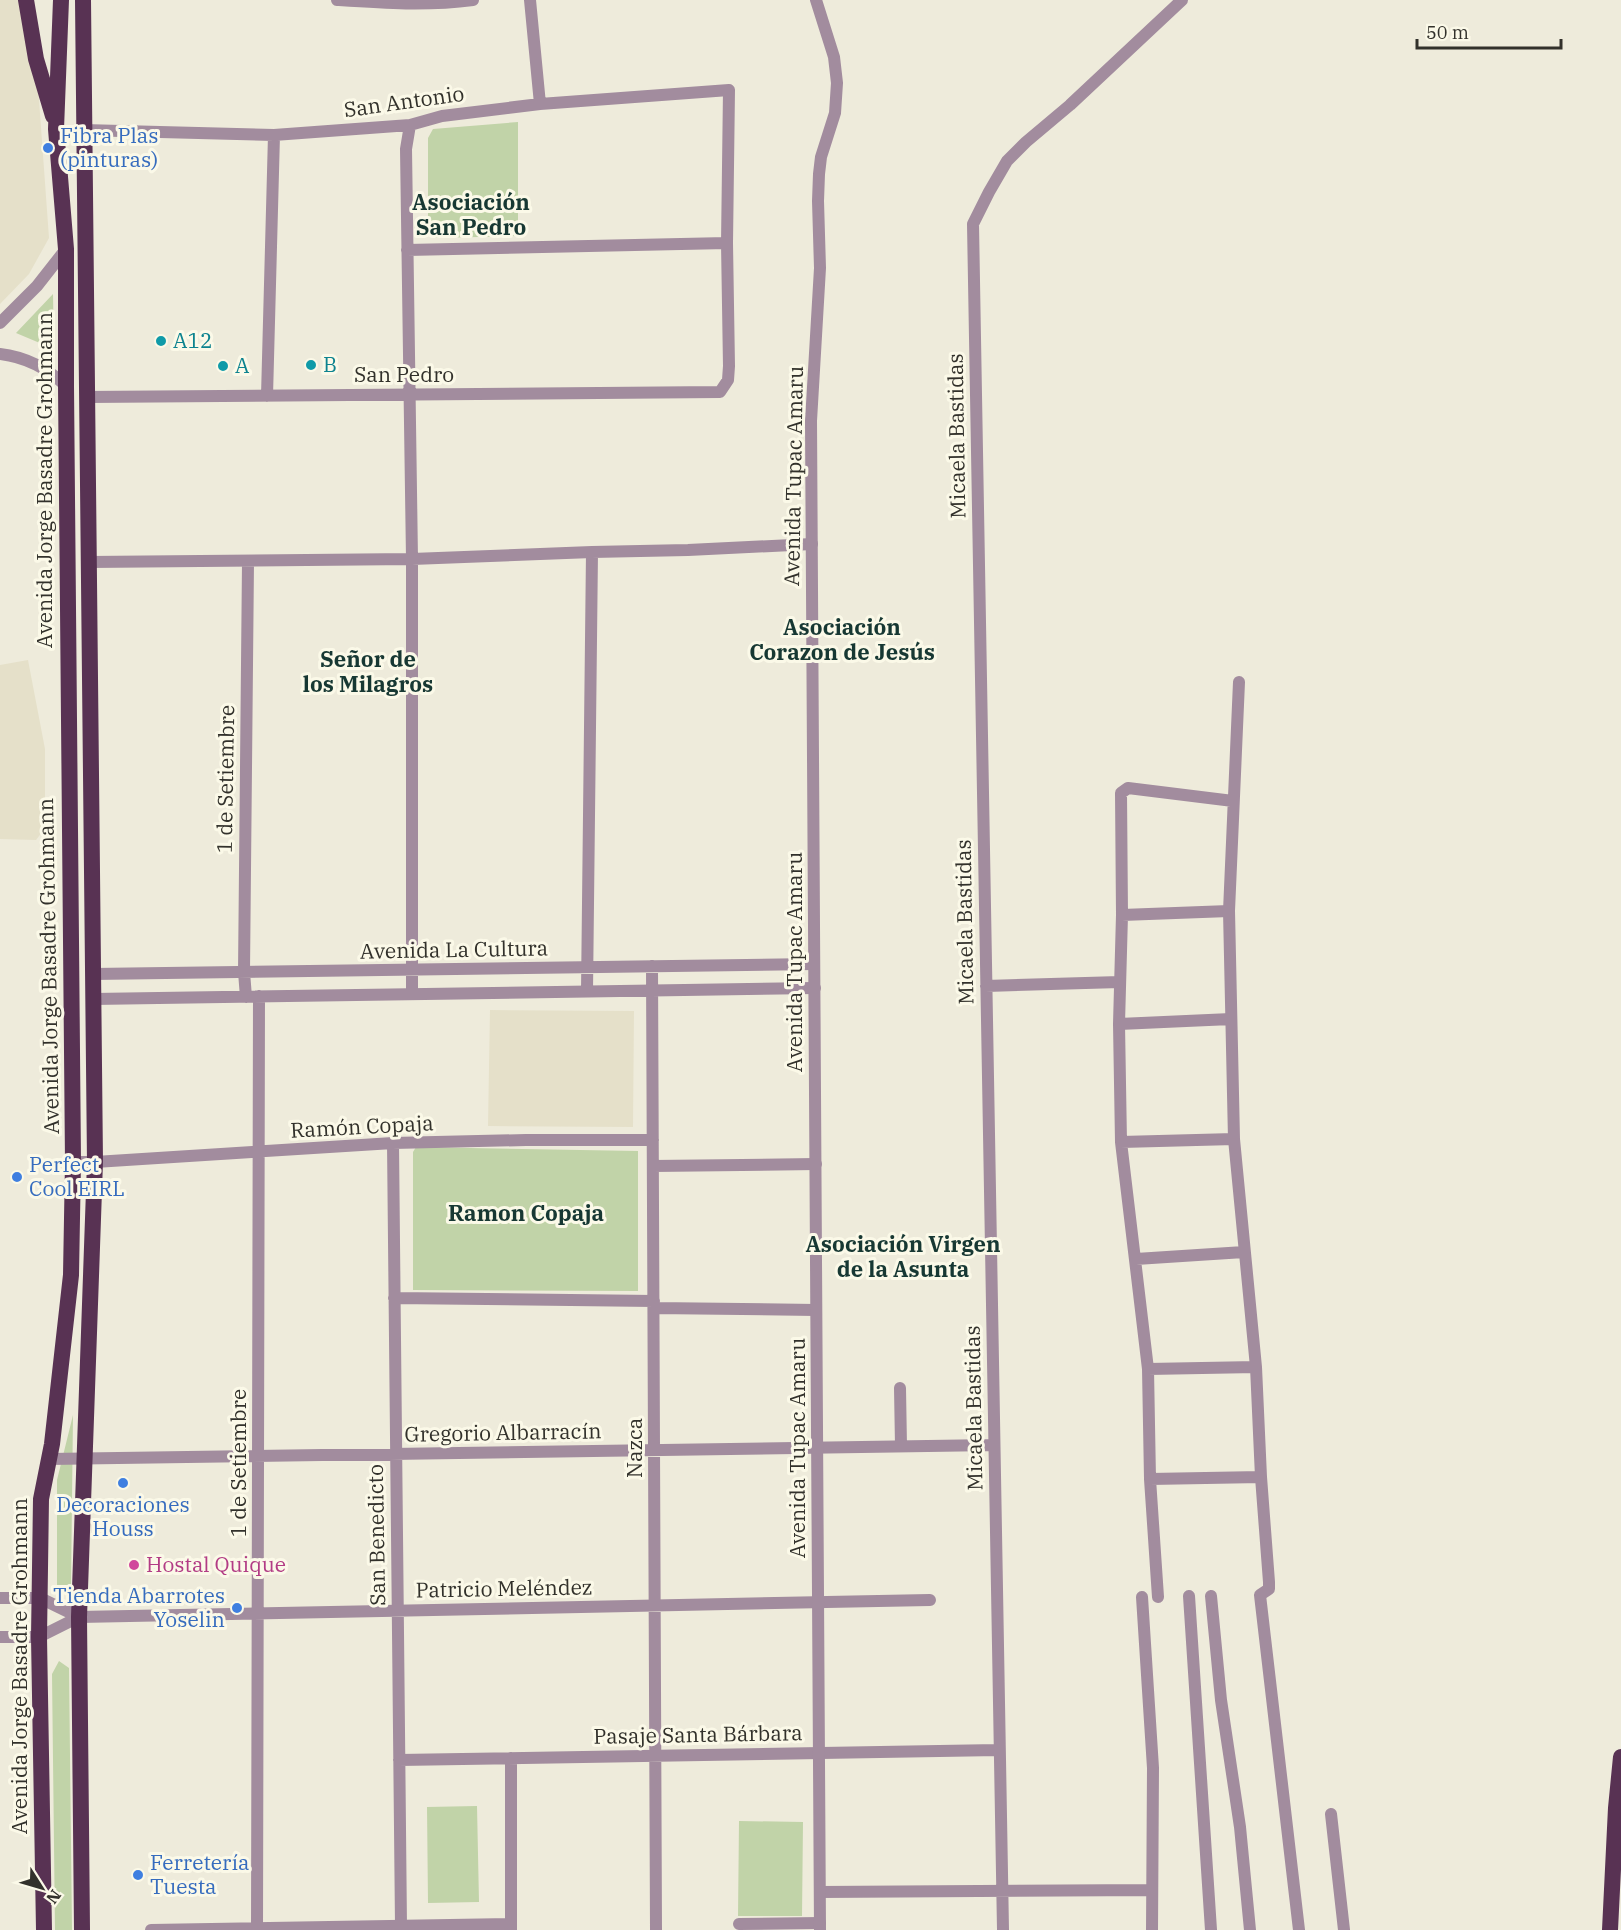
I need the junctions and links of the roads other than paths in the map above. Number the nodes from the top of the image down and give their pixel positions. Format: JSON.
{"nodes":[{"id":1,"x":26,"y":0,"type":"edge"},
{"id":2,"x":61,"y":0,"type":"edge"},
{"id":3,"x":82,"y":0,"type":"edge"},
{"id":4,"x":337,"y":0,"type":"edge"},
{"id":5,"x":473,"y":0,"type":"edge"},
{"id":6,"x":530,"y":0,"type":"edge"},
{"id":7,"x":816,"y":0,"type":"edge"},
{"id":8,"x":1182,"y":0,"type":"edge"},
{"id":9,"x":540,"y":104,"type":"junction"},
{"id":10,"x":410,"y":125,"type":"junction"},
{"id":11,"x":56,"y":129,"type":"junction"},
{"id":12,"x":83,"y":130,"type":"junction"},
{"id":13,"x":274,"y":135,"type":"junction"},
{"id":14,"x":727,"y":243,"type":"junction"},
{"id":15,"x":66,"y":249,"type":"junction"},
{"id":16,"x":408,"y":250,"type":"junction"},
{"id":17,"x":0,"y":323,"type":"edge"},
{"id":18,"x":0,"y":354,"type":"edge"},
{"id":19,"x":66,"y":386,"type":"junction"},
{"id":20,"x":411,"y":395,"type":"junction"},
{"id":21,"x":267,"y":396,"type":"junction"},
{"id":22,"x":87,"y":397,"type":"junction"},
{"id":23,"x":812,"y":544,"type":"junction"},
{"id":24,"x":592,"y":552,"type":"junction"},
{"id":25,"x":412,"y":559,"type":"junction"},
{"id":26,"x":89,"y":562,"type":"junction"},
{"id":27,"x":248,"y":562,"type":"junction"},
{"id":28,"x":1239,"y":682,"type":"dead end"},
{"id":29,"x":1233,"y":801,"type":"junction"},
{"id":30,"x":1229,"y":911,"type":"junction"},
{"id":31,"x":1122,"y":915,"type":"junction"},
{"id":32,"x":814,"y":964,"type":"junction"},
{"id":33,"x":652,"y":966,"type":"junction"},
{"id":34,"x":588,"y":967,"type":"junction"},
{"id":35,"x":412,"y":970,"type":"junction"},
{"id":36,"x":244,"y":972,"type":"junction"},
{"id":37,"x":93,"y":974,"type":"junction"},
{"id":38,"x":1120,"y":982,"type":"junction"},
{"id":39,"x":986,"y":986,"type":"junction"},
{"id":40,"x":815,"y":988,"type":"junction"},
{"id":41,"x":587,"y":991,"type":"junction"},
{"id":42,"x":652,"y":991,"type":"junction"},
{"id":43,"x":412,"y":994,"type":"junction"},
{"id":44,"x":253,"y":997,"type":"junction"},
{"id":45,"x":93,"y":999,"type":"junction"},
{"id":46,"x":1231,"y":1019,"type":"junction"},
{"id":47,"x":1119,"y":1024,"type":"junction"},
{"id":48,"x":1234,"y":1139,"type":"junction"},
{"id":49,"x":653,"y":1140,"type":"junction"},
{"id":50,"x":1121,"y":1142,"type":"junction"},
{"id":51,"x":393,"y":1143,"type":"junction"},
{"id":52,"x":259,"y":1152,"type":"junction"},
{"id":53,"x":73,"y":1162,"type":"junction"},
{"id":54,"x":95,"y":1162,"type":"junction"},
{"id":55,"x":816,"y":1164,"type":"junction"},
{"id":56,"x":653,"y":1166,"type":"junction"},
{"id":57,"x":1244,"y":1252,"type":"junction"},
{"id":58,"x":1136,"y":1259,"type":"junction"},
{"id":59,"x":394,"y":1298,"type":"junction"},
{"id":60,"x":654,"y":1304,"type":"junction"},
{"id":61,"x":816,"y":1310,"type":"junction"},
{"id":62,"x":1256,"y":1367,"type":"junction"},
{"id":63,"x":1148,"y":1369,"type":"junction"},
{"id":64,"x":900,"y":1388,"type":"dead end"},
{"id":65,"x":994,"y":1445,"type":"junction"},
{"id":66,"x":901,"y":1446,"type":"junction"},
{"id":67,"x":817,"y":1448,"type":"junction"},
{"id":68,"x":654,"y":1450,"type":"junction"},
{"id":69,"x":396,"y":1454,"type":"junction"},
{"id":70,"x":258,"y":1456,"type":"junction"},
{"id":71,"x":85,"y":1458,"type":"junction"},
{"id":72,"x":49,"y":1459,"type":"junction"},
{"id":73,"x":1261,"y":1477,"type":"junction"},
{"id":74,"x":1150,"y":1479,"type":"junction"},
{"id":75,"x":1189,"y":1596,"type":"dead end"},
{"id":76,"x":1211,"y":1596,"type":"dead end"},
{"id":77,"x":1142,"y":1597,"type":"dead end"},
{"id":78,"x":1158,"y":1597,"type":"dead end"},
{"id":79,"x":0,"y":1598,"type":"edge"},
{"id":80,"x":40,"y":1598,"type":"junction"},
{"id":81,"x":930,"y":1600,"type":"dead end"},
{"id":82,"x":818,"y":1602,"type":"junction"},
{"id":83,"x":655,"y":1606,"type":"junction"},
{"id":84,"x":398,"y":1611,"type":"junction"},
{"id":85,"x":258,"y":1614,"type":"junction"},
{"id":86,"x":79,"y":1617,"type":"junction"},
{"id":87,"x":0,"y":1637,"type":"edge"},
{"id":88,"x":39,"y":1637,"type":"junction"},
{"id":89,"x":998,"y":1749,"type":"junction"},
{"id":90,"x":819,"y":1752,"type":"junction"},
{"id":91,"x":656,"y":1755,"type":"junction"},
{"id":92,"x":1621,"y":1757,"type":"edge"},
{"id":93,"x":511,"y":1758,"type":"junction"},
{"id":94,"x":399,"y":1760,"type":"junction"},
{"id":95,"x":1331,"y":1814,"type":"dead end"},
{"id":96,"x":1152,"y":1890,"type":"junction"},
{"id":97,"x":1002,"y":1891,"type":"junction"},
{"id":98,"x":820,"y":1892,"type":"junction"},
{"id":99,"x":739,"y":1924,"type":"dead end"},
{"id":100,"x":401,"y":1926,"type":"junction"},
{"id":101,"x":820,"y":1926,"type":"edge"},
{"id":102,"x":511,"y":1927,"type":"edge"},
{"id":103,"x":257,"y":1929,"type":"edge"},
{"id":104,"x":44,"y":1930,"type":"edge"},
{"id":105,"x":82,"y":1930,"type":"edge"},
{"id":106,"x":151,"y":1930,"type":"edge"},
{"id":107,"x":656,"y":1930,"type":"edge"},
{"id":108,"x":1003,"y":1930,"type":"edge"},
{"id":109,"x":1152,"y":1930,"type":"edge"},
{"id":110,"x":1211,"y":1930,"type":"edge"},
{"id":111,"x":1250,"y":1930,"type":"edge"},
{"id":112,"x":1299,"y":1930,"type":"edge"},
{"id":113,"x":1344,"y":1930,"type":"edge"},
{"id":114,"x":1610,"y":1930,"type":"edge"}],
"edges":[{"from":1,"to":11,"type":"highway"},
{"from":2,"to":11,"type":"highway","name":"Avenida Jorge Basadre Grohmann"},
{"from":3,"to":12,"type":"highway","name":"Avenida Jorge Basadre Grohmann"},
{"from":4,"to":5,"type":"street"},
{"from":6,"to":9,"type":"street"},
{"from":7,"to":23,"type":"street","name":"Avenida Tupac Amaru"},
{"from":8,"to":39,"type":"street","name":"Micaela Bastidas"},
{"from":9,"to":10,"type":"street","name":"San Antonio"},
{"from":9,"to":14,"type":"street","name":"San Antonio"},
{"from":10,"to":13,"type":"street","name":"San Antonio"},
{"from":10,"to":16,"type":"street"},
{"from":11,"to":15,"type":"highway","name":"Avenida Jorge Basadre Grohmann"},
{"from":12,"to":13,"type":"street","name":"San Antonio"},
{"from":12,"to":22,"type":"highway","name":"Avenida Jorge Basadre Grohmann"},
{"from":13,"to":21,"type":"street"},
{"from":14,"to":16,"type":"street"},
{"from":14,"to":20,"type":"street","name":"San Pedro"},
{"from":15,"to":17,"type":"street"},
{"from":15,"to":19,"type":"highway","name":"Avenida Jorge Basadre Grohmann"},
{"from":16,"to":20,"type":"street"},
{"from":18,"to":19,"type":"street"},
{"from":19,"to":53,"type":"highway","name":"Avenida Jorge Basadre Grohmann"},
{"from":20,"to":21,"type":"street","name":"San Pedro"},
{"from":20,"to":25,"type":"street"},
{"from":21,"to":22,"type":"street","name":"San Pedro"},
{"from":22,"to":26,"type":"highway","name":"Avenida Jorge Basadre Grohmann"},
{"from":23,"to":24,"type":"street"},
{"from":23,"to":32,"type":"street","name":"Avenida Tupac Amaru"},
{"from":24,"to":25,"type":"street"},
{"from":24,"to":34,"type":"street"},
{"from":25,"to":27,"type":"street"},
{"from":25,"to":35,"type":"street"},
{"from":26,"to":27,"type":"street"},
{"from":26,"to":37,"type":"highway","name":"Avenida Jorge Basadre Grohmann"},
{"from":27,"to":36,"type":"street","name":"1 de Setiembre"},
{"from":28,"to":29,"type":"street"},
{"from":29,"to":30,"type":"street"},
{"from":29,"to":31,"type":"street"},
{"from":30,"to":31,"type":"street"},
{"from":30,"to":46,"type":"street"},
{"from":31,"to":38,"type":"street"},
{"from":32,"to":33,"type":"street","name":"Avenida La Cultura"},
{"from":32,"to":40,"type":"street","name":"Avenida Tupac Amaru"},
{"from":33,"to":34,"type":"street","name":"Avenida La Cultura"},
{"from":33,"to":42,"type":"street","name":"Nazca"},
{"from":34,"to":35,"type":"street","name":"Avenida La Cultura"},
{"from":34,"to":41,"type":"street"},
{"from":35,"to":36,"type":"street","name":"Avenida La Cultura"},
{"from":35,"to":43,"type":"street"},
{"from":36,"to":37,"type":"street","name":"Avenida La Cultura"},
{"from":36,"to":44,"type":"street","name":"1 de Setiembre"},
{"from":37,"to":45,"type":"highway","name":"Avenida Jorge Basadre Grohmann"},
{"from":38,"to":39,"type":"street"},
{"from":38,"to":47,"type":"street"},
{"from":39,"to":65,"type":"street","name":"Micaela Bastidas"},
{"from":40,"to":42,"type":"street","name":"Avenida La Cultura"},
{"from":40,"to":55,"type":"street","name":"Avenida Tupac Amaru"},
{"from":41,"to":42,"type":"street","name":"Avenida La Cultura"},
{"from":41,"to":43,"type":"street","name":"Avenida La Cultura"},
{"from":42,"to":49,"type":"street","name":"Nazca"},
{"from":43,"to":44,"type":"street","name":"Avenida La Cultura"},
{"from":44,"to":45,"type":"street","name":"Avenida La Cultura"},
{"from":44,"to":52,"type":"street","name":"1 de Setiembre"},
{"from":45,"to":54,"type":"highway","name":"Avenida Jorge Basadre Grohmann"},
{"from":46,"to":47,"type":"street"},
{"from":46,"to":48,"type":"street"},
{"from":47,"to":50,"type":"street"},
{"from":48,"to":50,"type":"street"},
{"from":48,"to":57,"type":"street"},
{"from":49,"to":51,"type":"street","name":"Ramón Copaja"},
{"from":49,"to":56,"type":"street","name":"Nazca"},
{"from":50,"to":58,"type":"street"},
{"from":51,"to":52,"type":"street","name":"Ramón Copaja"},
{"from":51,"to":59,"type":"street","name":"San Benedicto"},
{"from":52,"to":54,"type":"street","name":"Ramón Copaja"},
{"from":52,"to":70,"type":"street","name":"1 de Setiembre"},
{"from":53,"to":54,"type":"street","name":"Ramón Copaja"},
{"from":53,"to":72,"type":"highway","name":"Avenida Jorge Basadre Grohmann"},
{"from":54,"to":71,"type":"highway","name":"Avenida Jorge Basadre Grohmann"},
{"from":55,"to":56,"type":"street"},
{"from":55,"to":61,"type":"street","name":"Avenida Tupac Amaru"},
{"from":56,"to":60,"type":"street","name":"Nazca"},
{"from":57,"to":58,"type":"street"},
{"from":57,"to":62,"type":"street"},
{"from":58,"to":63,"type":"street"},
{"from":59,"to":60,"type":"street"},
{"from":59,"to":69,"type":"street","name":"San Benedicto"},
{"from":60,"to":61,"type":"street"},
{"from":60,"to":68,"type":"street","name":"Nazca"},
{"from":61,"to":67,"type":"street","name":"Avenida Tupac Amaru"},
{"from":62,"to":63,"type":"street"},
{"from":62,"to":73,"type":"street"},
{"from":63,"to":74,"type":"street"},
{"from":64,"to":66,"type":"street"},
{"from":65,"to":66,"type":"street","name":"Gregorio Albarracín"},
{"from":65,"to":89,"type":"street","name":"Micaela Bastidas"},
{"from":66,"to":67,"type":"street","name":"Gregorio Albarracín"},
{"from":67,"to":68,"type":"street","name":"Gregorio Albarracín"},
{"from":67,"to":82,"type":"street","name":"Avenida Tupac Amaru"},
{"from":68,"to":69,"type":"street","name":"Gregorio Albarracín"},
{"from":68,"to":83,"type":"street","name":"Nazca"},
{"from":69,"to":70,"type":"street","name":"Gregorio Albarracín"},
{"from":69,"to":84,"type":"street","name":"San Benedicto"},
{"from":70,"to":71,"type":"street","name":"Gregorio Albarracín"},
{"from":70,"to":85,"type":"street","name":"1 de Setiembre"},
{"from":71,"to":72,"type":"street","name":"Gregorio Albarracín"},
{"from":71,"to":86,"type":"highway","name":"Avenida Jorge Basadre Grohmann"},
{"from":72,"to":80,"type":"highway","name":"Avenida Jorge Basadre Grohmann"},
{"from":73,"to":74,"type":"street"},
{"from":73,"to":112,"type":"street"},
{"from":74,"to":78,"type":"street"},
{"from":75,"to":110,"type":"street"},
{"from":76,"to":111,"type":"street"},
{"from":77,"to":96,"type":"street"},
{"from":79,"to":80,"type":"street"},
{"from":80,"to":86,"type":"street"},
{"from":80,"to":88,"type":"highway","name":"Avenida Jorge Basadre Grohmann"},
{"from":81,"to":82,"type":"street","name":"Patricio Meléndez"},
{"from":82,"to":83,"type":"street","name":"Patricio Meléndez"},
{"from":82,"to":90,"type":"street","name":"Avenida Tupac Amaru"},
{"from":83,"to":84,"type":"street","name":"Patricio Meléndez"},
{"from":83,"to":91,"type":"street","name":"Nazca"},
{"from":84,"to":85,"type":"street","name":"Patricio Meléndez"},
{"from":84,"to":94,"type":"street","name":"San Benedicto"},
{"from":85,"to":86,"type":"street","name":"Patricio Meléndez"},
{"from":85,"to":103,"type":"street","name":"1 de Setiembre"},
{"from":86,"to":88,"type":"street"},
{"from":86,"to":105,"type":"highway","name":"Avenida Jorge Basadre Grohmann"},
{"from":87,"to":88,"type":"street"},
{"from":88,"to":104,"type":"highway","name":"Avenida Jorge Basadre Grohmann"},
{"from":89,"to":90,"type":"street","name":"Pasaje Santa Bárbara"},
{"from":89,"to":97,"type":"street","name":"Micaela Bastidas"},
{"from":90,"to":91,"type":"street","name":"Pasaje Santa Bárbara"},
{"from":90,"to":98,"type":"street","name":"Avenida Tupac Amaru"},
{"from":91,"to":93,"type":"street","name":"Pasaje Santa Bárbara"},
{"from":91,"to":107,"type":"street","name":"Nazca"},
{"from":92,"to":114,"type":"highway"},
{"from":93,"to":94,"type":"street","name":"Pasaje Santa Bárbara"},
{"from":93,"to":102,"type":"street"},
{"from":94,"to":100,"type":"street","name":"San Benedicto"},
{"from":95,"to":113,"type":"street"},
{"from":96,"to":97,"type":"street"},
{"from":96,"to":109,"type":"street"},
{"from":97,"to":98,"type":"street"},
{"from":97,"to":108,"type":"street","name":"Micaela Bastidas"},
{"from":98,"to":101,"type":"street","name":"Avenida Tupac Amaru"},
{"from":99,"to":101,"type":"street"},
{"from":100,"to":102,"type":"street"},
{"from":100,"to":103,"type":"street"},
{"from":103,"to":106,"type":"street"}]}
